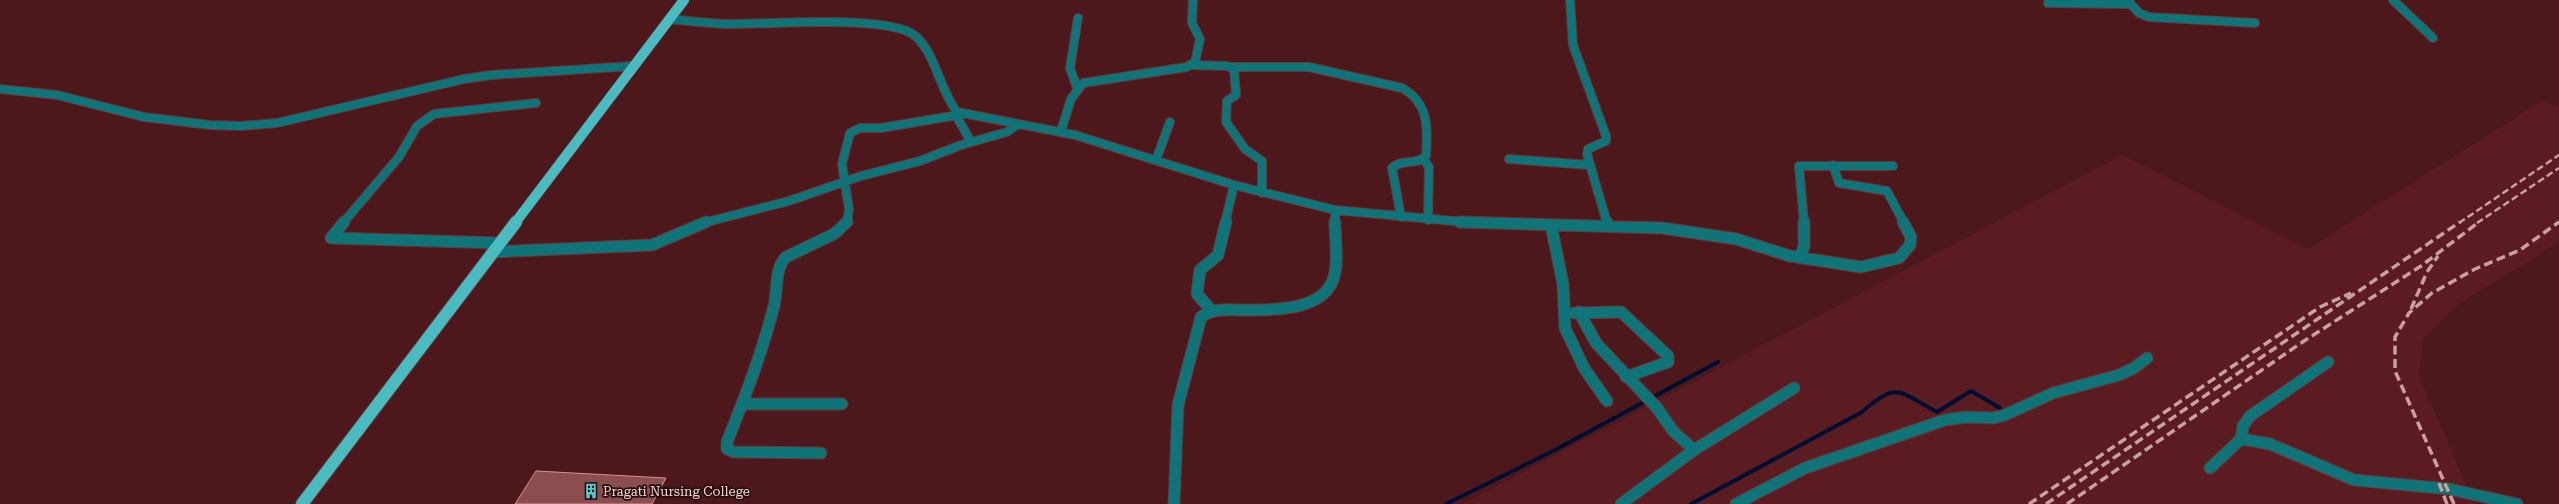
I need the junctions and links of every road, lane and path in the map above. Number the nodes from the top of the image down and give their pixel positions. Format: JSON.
{"nodes":[{"id":1,"x":684,"y":0,"type":"edge"},
{"id":2,"x":1193,"y":0,"type":"edge"},
{"id":3,"x":1570,"y":0,"type":"edge"},
{"id":4,"x":2393,"y":0,"type":"edge"},
{"id":5,"x":2129,"y":2,"type":"edge"},
{"id":6,"x":2048,"y":3,"type":"dead end"},
{"id":7,"x":1078,"y":18,"type":"dead end"},
{"id":8,"x":669,"y":19,"type":"junction"},
{"id":9,"x":2255,"y":23,"type":"dead end"},
{"id":10,"x":2432,"y":38,"type":"dead end"},
{"id":11,"x":1192,"y":65,"type":"junction"},
{"id":12,"x":633,"y":66,"type":"junction"},
{"id":13,"x":1232,"y":67,"type":"junction"},
{"id":14,"x":1077,"y":88,"type":"junction"},
{"id":15,"x":0,"y":89,"type":"edge"},
{"id":16,"x":536,"y":103,"type":"dead end"},
{"id":17,"x":961,"y":115,"type":"junction"},
{"id":18,"x":1170,"y":122,"type":"dead end"},
{"id":19,"x":1018,"y":124,"type":"junction"},
{"id":20,"x":1061,"y":131,"type":"junction"},
{"id":21,"x":972,"y":142,"type":"junction"},
{"id":22,"x":1156,"y":160,"type":"junction"},
{"id":23,"x":1424,"y":160,"type":"junction"},
{"id":24,"x":1508,"y":160,"type":"dead end"},
{"id":25,"x":1589,"y":165,"type":"junction"},
{"id":26,"x":1833,"y":165,"type":"junction"},
{"id":27,"x":1893,"y":166,"type":"dead end"},
{"id":28,"x":843,"y":182,"type":"junction"},
{"id":29,"x":1234,"y":185,"type":"junction"},
{"id":30,"x":1262,"y":193,"type":"junction"},
{"id":31,"x":1335,"y":210,"type":"junction"},
{"id":32,"x":1401,"y":217,"type":"junction"},
{"id":33,"x":1428,"y":220,"type":"junction"},
{"id":34,"x":1551,"y":225,"type":"junction"},
{"id":35,"x":1608,"y":226,"type":"junction"},
{"id":36,"x":499,"y":243,"type":"junction"},
{"id":37,"x":492,"y":252,"type":"junction"},
{"id":38,"x":1800,"y":258,"type":"junction"},
{"id":39,"x":1212,"y":311,"type":"junction"},
{"id":40,"x":1579,"y":312,"type":"junction"},
{"id":41,"x":1566,"y":313,"type":"junction"},
{"id":42,"x":2147,"y":358,"type":"dead end"},
{"id":43,"x":2328,"y":362,"type":"dead end"},
{"id":44,"x":1626,"y":377,"type":"junction"},
{"id":45,"x":1794,"y":388,"type":"dead end"},
{"id":46,"x":1607,"y":401,"type":"dead end"},
{"id":47,"x":743,"y":404,"type":"junction"},
{"id":48,"x":842,"y":404,"type":"dead end"},
{"id":49,"x":2240,"y":439,"type":"junction"},
{"id":50,"x":1694,"y":450,"type":"junction"},
{"id":51,"x":821,"y":453,"type":"dead end"},
{"id":52,"x":2210,"y":468,"type":"dead end"},
{"id":53,"x":302,"y":504,"type":"edge"},
{"id":54,"x":1174,"y":504,"type":"edge"},
{"id":55,"x":1621,"y":504,"type":"edge"},
{"id":56,"x":1736,"y":504,"type":"edge"},
{"id":57,"x":2516,"y":504,"type":"edge"}],
"edges":[{"from":1,"to":8,"type":"highway"},
{"from":2,"to":11,"type":"street"},
{"from":3,"to":25,"type":"street"},
{"from":4,"to":10,"type":"street"},
{"from":5,"to":6,"type":"street"},
{"from":5,"to":9,"type":"street"},
{"from":7,"to":14,"type":"street"},
{"from":8,"to":12,"type":"highway"},
{"from":8,"to":17,"type":"street"},
{"from":11,"to":13,"type":"street"},
{"from":11,"to":14,"type":"street"},
{"from":12,"to":15,"type":"street"},
{"from":12,"to":36,"type":"highway"},
{"from":13,"to":23,"type":"street"},
{"from":13,"to":30,"type":"street"},
{"from":14,"to":20,"type":"street"},
{"from":16,"to":36,"type":"street"},
{"from":17,"to":19,"type":"street"},
{"from":17,"to":21,"type":"street"},
{"from":17,"to":28,"type":"street"},
{"from":18,"to":22,"type":"street"},
{"from":19,"to":20,"type":"street"},
{"from":19,"to":21,"type":"street"},
{"from":20,"to":22,"type":"street"},
{"from":21,"to":28,"type":"street"},
{"from":22,"to":29,"type":"street"},
{"from":23,"to":32,"type":"street"},
{"from":23,"to":33,"type":"street"},
{"from":24,"to":25,"type":"street"},
{"from":25,"to":35,"type":"street"},
{"from":26,"to":27,"type":"street"},
{"from":26,"to":38,"type":"street"},
{"from":26,"to":38,"type":"street"},
{"from":28,"to":37,"type":"street"},
{"from":28,"to":47,"type":"street"},
{"from":29,"to":30,"type":"street"},
{"from":29,"to":39,"type":"street"},
{"from":30,"to":31,"type":"street"},
{"from":31,"to":32,"type":"street"},
{"from":31,"to":39,"type":"street"},
{"from":32,"to":33,"type":"street"},
{"from":33,"to":34,"type":"street"},
{"from":34,"to":35,"type":"street"},
{"from":34,"to":41,"type":"street"},
{"from":35,"to":38,"type":"street"},
{"from":36,"to":37,"type":"highway"},
{"from":37,"to":53,"type":"highway"},
{"from":39,"to":54,"type":"street"},
{"from":40,"to":41,"type":"street"},
{"from":40,"to":44,"type":"street"},
{"from":40,"to":44,"type":"street"},
{"from":41,"to":46,"type":"street"},
{"from":42,"to":56,"type":"street"},
{"from":43,"to":49,"type":"street"},
{"from":44,"to":50,"type":"street"},
{"from":45,"to":50,"type":"street"},
{"from":47,"to":48,"type":"street"},
{"from":47,"to":51,"type":"street"},
{"from":49,"to":52,"type":"street"},
{"from":49,"to":57,"type":"street"},
{"from":50,"to":55,"type":"street"}]}
